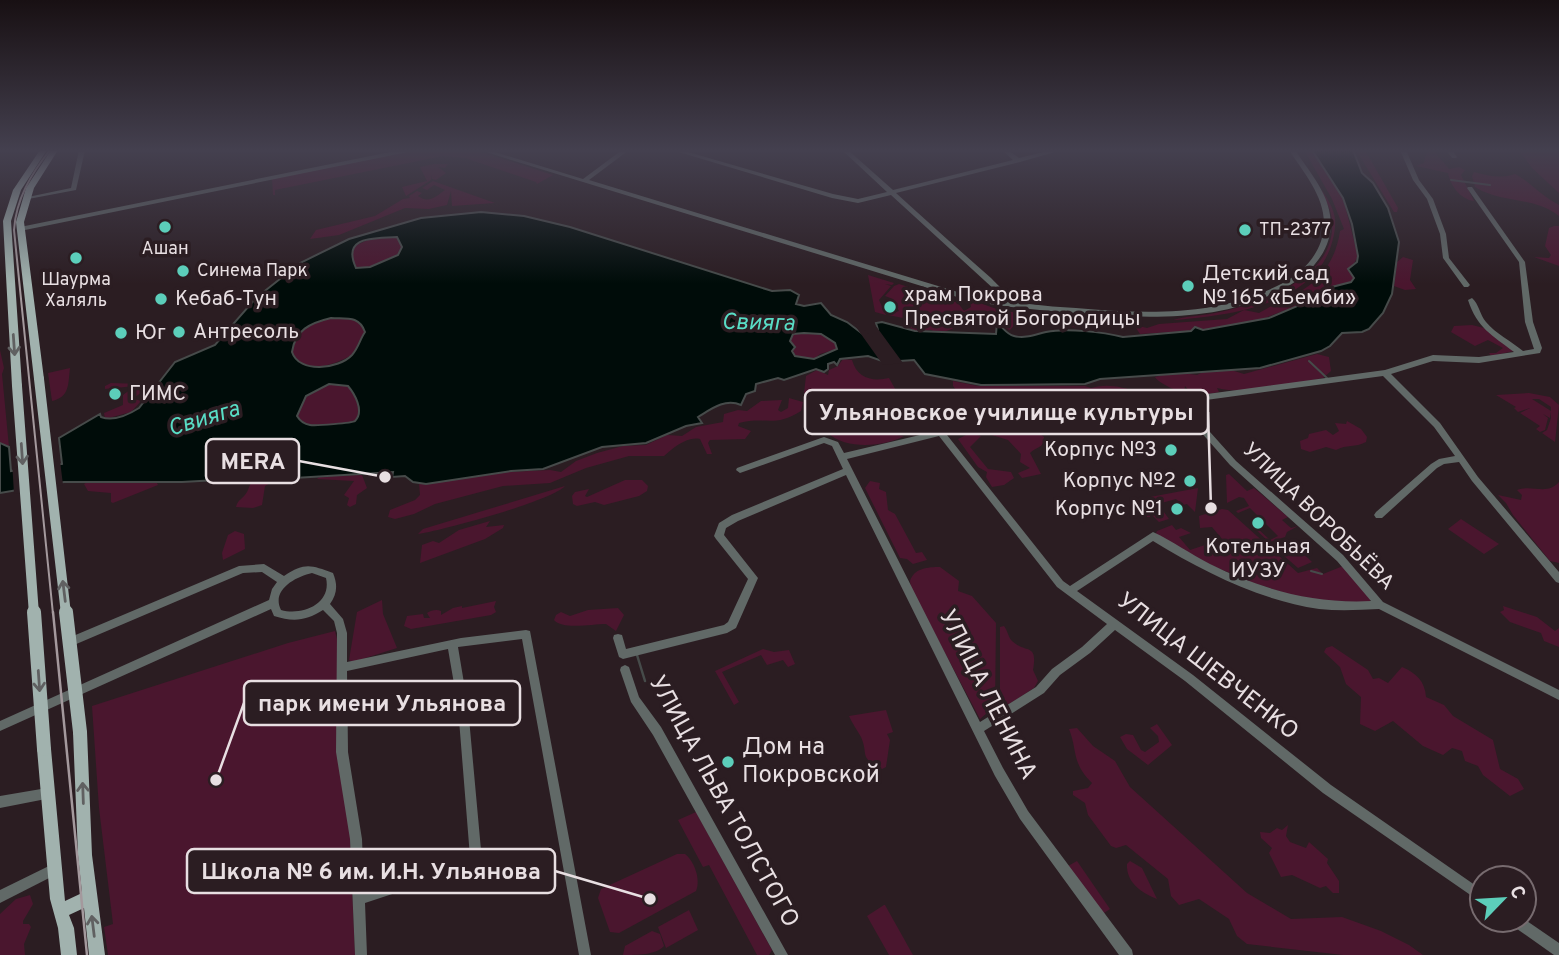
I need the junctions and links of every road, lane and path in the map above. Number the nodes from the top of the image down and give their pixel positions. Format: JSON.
{"nodes":[{"id":1,"x":15,"y":195,"type":"edge"},
{"id":2,"x":27,"y":195,"type":"edge"},
{"id":3,"x":47,"y":195,"type":"edge"},
{"id":4,"x":189,"y":195,"type":"edge"},
{"id":5,"x":629,"y":195,"type":"edge"},
{"id":6,"x":829,"y":195,"type":"edge"},
{"id":7,"x":886,"y":195,"type":"edge"},
{"id":8,"x":895,"y":195,"type":"edge"},
{"id":9,"x":1319,"y":195,"type":"edge"},
{"id":10,"x":1427,"y":195,"type":"edge"},
{"id":11,"x":1475,"y":195,"type":"edge"},
{"id":12,"x":25,"y":199,"type":"junction"},
{"id":13,"x":20,"y":229,"type":"junction"},
{"id":14,"x":6,"y":232,"type":"junction"},
{"id":15,"x":1466,"y":285,"type":"dead end"},
{"id":16,"x":1472,"y":300,"type":"dead end"},
{"id":17,"x":1018,"y":307,"type":"junction"},
{"id":18,"x":1522,"y":354,"type":"junction"},
{"id":19,"x":1385,"y":373,"type":"junction"},
{"id":20,"x":1179,"y":403,"type":"junction"},
{"id":21,"x":942,"y":433,"type":"junction"},
{"id":22,"x":842,"y":457,"type":"junction"},
{"id":23,"x":1460,"y":459,"type":"junction"},
{"id":24,"x":740,"y":470,"type":"dead end"},
{"id":25,"x":848,"y":470,"type":"junction"},
{"id":26,"x":1379,"y":514,"type":"dead end"},
{"id":27,"x":1559,"y":579,"type":"edge"},
{"id":28,"x":284,"y":581,"type":"junction"},
{"id":29,"x":1069,"y":591,"type":"junction"},
{"id":30,"x":273,"y":603,"type":"junction"},
{"id":31,"x":323,"y":604,"type":"junction"},
{"id":32,"x":1380,"y":605,"type":"junction"},
{"id":33,"x":1115,"y":623,"type":"junction"},
{"id":34,"x":618,"y":638,"type":"dead end"},
{"id":35,"x":70,"y":642,"type":"junction"},
{"id":36,"x":452,"y":644,"type":"junction"},
{"id":37,"x":344,"y":667,"type":"junction"},
{"id":38,"x":625,"y":670,"type":"dead end"},
{"id":39,"x":1559,"y":695,"type":"edge"},
{"id":40,"x":0,"y":726,"type":"edge"},
{"id":41,"x":977,"y":730,"type":"junction"},
{"id":42,"x":47,"y":794,"type":"junction"},
{"id":43,"x":0,"y":802,"type":"edge"},
{"id":44,"x":47,"y":874,"type":"junction"},
{"id":45,"x":1468,"y":887,"type":"edge"},
{"id":46,"x":0,"y":897,"type":"edge"},
{"id":47,"x":90,"y":897,"type":"junction"},
{"id":48,"x":358,"y":899,"type":"junction"},
{"id":49,"x":61,"y":911,"type":"junction"},
{"id":50,"x":1534,"y":934,"type":"edge"},
{"id":51,"x":1559,"y":951,"type":"edge"},
{"id":52,"x":69,"y":955,"type":"edge"},
{"id":53,"x":97,"y":955,"type":"edge"},
{"id":54,"x":361,"y":955,"type":"edge"},
{"id":55,"x":585,"y":955,"type":"edge"},
{"id":56,"x":782,"y":955,"type":"edge"},
{"id":57,"x":1127,"y":955,"type":"edge"}],
"edges":[{"from":1,"to":14,"type":"main road"},
{"from":2,"to":12,"type":"main road"},
{"from":3,"to":12,"type":"street"},
{"from":4,"to":13,"type":"street"},
{"from":5,"to":17,"type":"street"},
{"from":6,"to":7,"type":"street"},
{"from":8,"to":17,"type":"street"},
{"from":9,"to":17,"type":"street"},
{"from":10,"to":15,"type":"street"},
{"from":11,"to":18,"type":"street"},
{"from":12,"to":13,"type":"main road"},
{"from":13,"to":14,"type":"main road"},
{"from":35,"to":13,"type":"main road","one_way":true,"bridge":true},
{"from":14,"to":42,"type":"main road","one_way":true,"bridge":true},
{"from":16,"to":18,"type":"street"},
{"from":18,"to":19,"type":"street"},
{"from":19,"to":20,"type":"street"},
{"from":19,"to":23,"type":"street"},
{"from":20,"to":21,"type":"street"},
{"from":20,"to":32,"type":"street","name":"УЛИЦА ВОРОБЬЁВА"},
{"from":21,"to":22,"type":"street"},
{"from":21,"to":29,"type":"street","name":"УЛИЦА ШЕВЧЕНКО"},
{"from":22,"to":24,"type":"street","name":"УЛИЦА ЛЕНИНА"},
{"from":22,"to":25,"type":"street","name":"УЛИЦА ЛЕНИНА"},
{"from":23,"to":26,"type":"street"},
{"from":23,"to":27,"type":"street"},
{"from":25,"to":34,"type":"street"},
{"from":25,"to":41,"type":"street","name":"УЛИЦА ЛЕНИНА"},
{"from":28,"to":30,"type":"street"},
{"from":28,"to":31,"type":"street"},
{"from":28,"to":35,"type":"street"},
{"from":29,"to":32,"type":"street"},
{"from":29,"to":33,"type":"street","name":"УЛИЦА ШЕВЧЕНКО"},
{"from":30,"to":31,"type":"street"},
{"from":30,"to":40,"type":"street"},
{"from":31,"to":37,"type":"street"},
{"from":32,"to":39,"type":"street","name":"УЛИЦА ВОРОБЬЁВА"},
{"from":33,"to":41,"type":"street"},
{"from":33,"to":45,"type":"street","name":"УЛИЦА ШЕВЧЕНКО"},
{"from":47,"to":35,"type":"main road","one_way":true,"bridge":true},
{"from":36,"to":37,"type":"street"},
{"from":36,"to":48,"type":"street"},
{"from":36,"to":55,"type":"street"},
{"from":37,"to":48,"type":"street"},
{"from":38,"to":56,"type":"street","name":"УЛИЦА ЛЬВА ТОЛСТОГО"},
{"from":41,"to":57,"type":"street","name":"УЛИЦА ЛЕНИНА"},
{"from":42,"to":43,"type":"street"},
{"from":42,"to":44,"type":"main road"},
{"from":44,"to":46,"type":"street"},
{"from":44,"to":49,"type":"main road"},
{"from":47,"to":49,"type":"main road"},
{"from":53,"to":47,"type":"main road","one_way":true},
{"from":48,"to":54,"type":"street"},
{"from":49,"to":52,"type":"main road"},
{"from":50,"to":51,"type":"street"}]}
